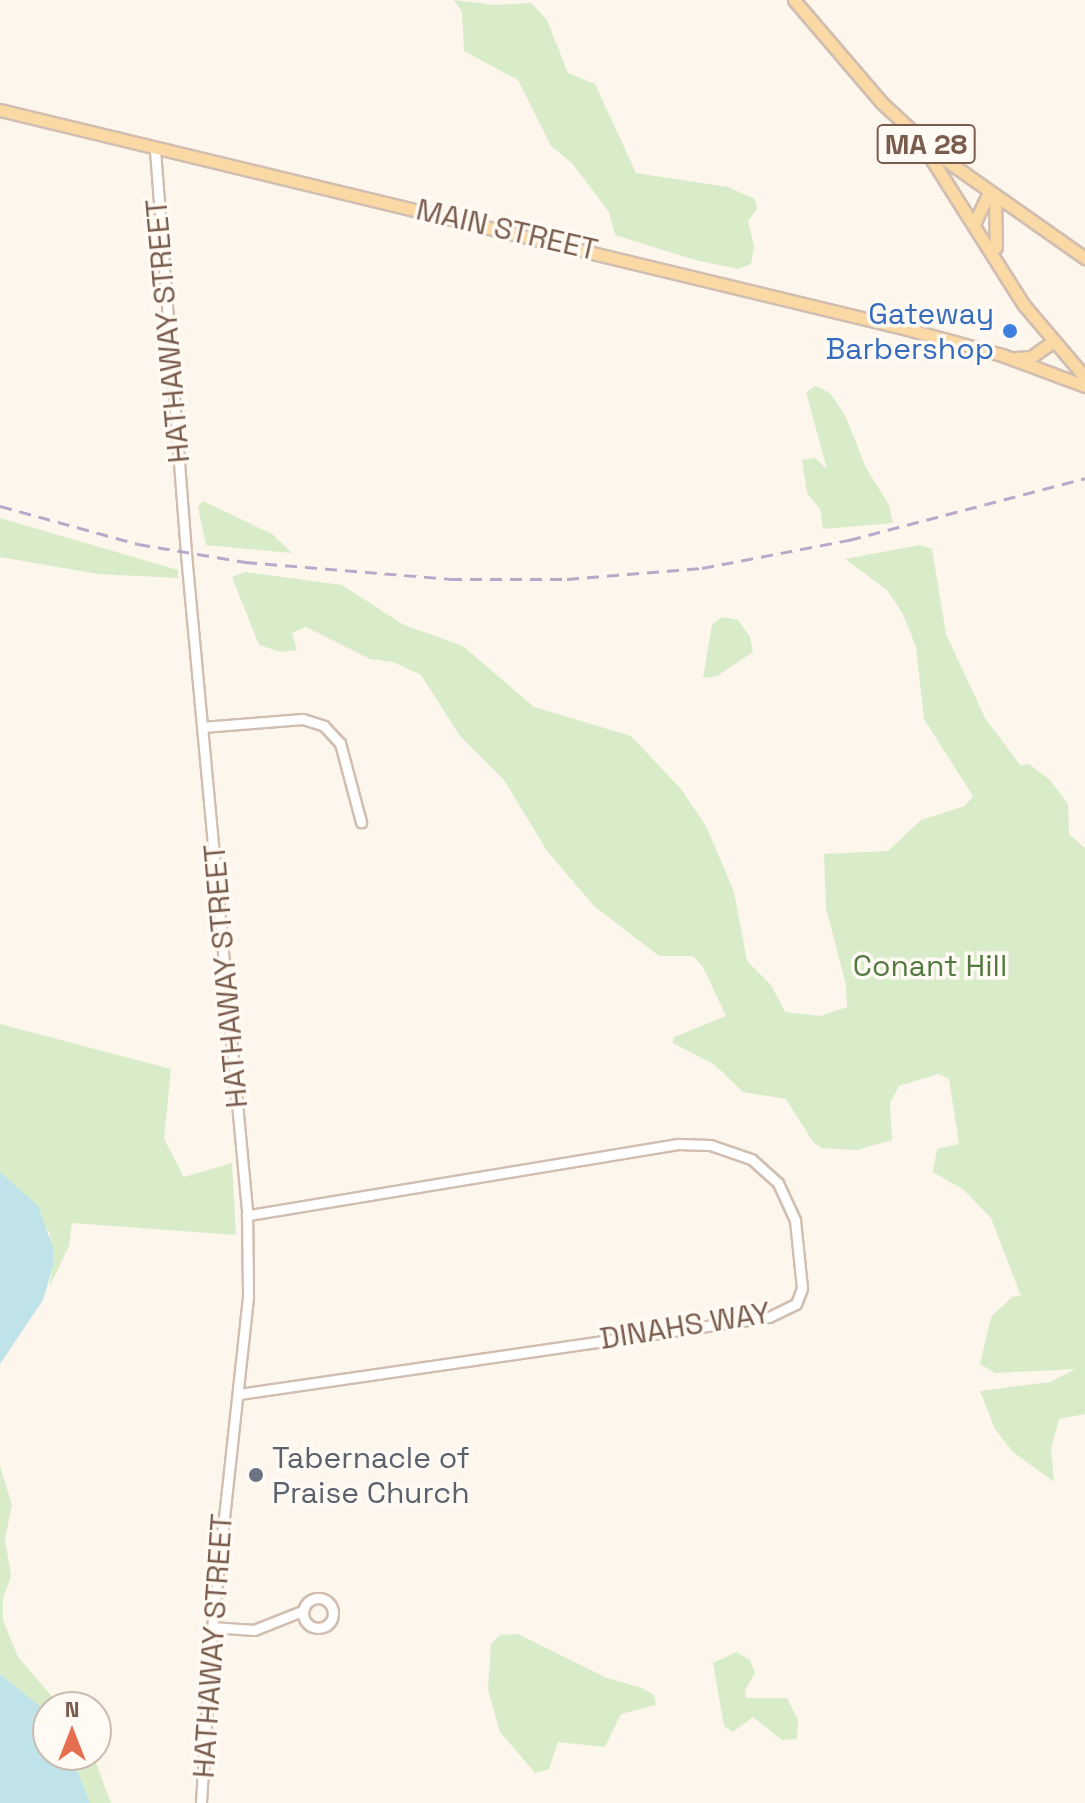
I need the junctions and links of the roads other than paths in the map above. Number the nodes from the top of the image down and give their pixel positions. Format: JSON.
{"nodes":[{"id":1,"x":794,"y":0,"type":"edge"},
{"id":2,"x":0,"y":110,"type":"edge"},
{"id":3,"x":904,"y":124,"type":"junction"},
{"id":4,"x":155,"y":150,"type":"junction"},
{"id":5,"x":992,"y":194,"type":"junction"},
{"id":6,"x":975,"y":222,"type":"junction"},
{"id":7,"x":1085,"y":258,"type":"edge"},
{"id":8,"x":1004,"y":271,"type":"junction"},
{"id":9,"x":1056,"y":347,"type":"junction"},
{"id":10,"x":1013,"y":358,"type":"junction"},
{"id":11,"x":1031,"y":365,"type":"junction"},
{"id":12,"x":1085,"y":377,"type":"edge"},
{"id":13,"x":1085,"y":386,"type":"edge"},
{"id":14,"x":202,"y":727,"type":"junction"},
{"id":15,"x":361,"y":822,"type":"dead end"},
{"id":16,"x":247,"y":1215,"type":"junction"},
{"id":17,"x":239,"y":1394,"type":"junction"},
{"id":18,"x":302,"y":1611,"type":"dead end"},
{"id":19,"x":212,"y":1627,"type":"junction"},
{"id":20,"x":201,"y":1803,"type":"edge"}],
"edges":[{"from":1,"to":3,"type":"main road","number":"MA 28"},
{"from":2,"to":4,"type":"main road","name":"MAIN STREET"},
{"from":3,"to":5,"type":"main road","number":"MA 28"},
{"from":3,"to":6,"type":"main road"},
{"from":4,"to":10,"type":"main road","name":"MAIN STREET"},
{"from":4,"to":14,"type":"street","name":"HATHAWAY STREET"},
{"from":5,"to":6,"type":"main road"},
{"from":5,"to":7,"type":"main road","number":"MA 28"},
{"from":5,"to":8,"type":"main road"},
{"from":6,"to":8,"type":"main road"},
{"from":8,"to":9,"type":"main road"},
{"from":9,"to":10,"type":"main road"},
{"from":9,"to":11,"type":"main road"},
{"from":9,"to":12,"type":"main road"},
{"from":10,"to":11,"type":"main road","name":"MAIN STREET"},
{"from":11,"to":13,"type":"main road","name":"MAIN STREET"},
{"from":14,"to":15,"type":"street"},
{"from":14,"to":16,"type":"street","name":"HATHAWAY STREET"},
{"from":16,"to":17,"type":"street","name":"HATHAWAY STREET"},
{"from":16,"to":17,"type":"street","name":"DINAHS WAY"},
{"from":17,"to":19,"type":"street","name":"HATHAWAY STREET"},
{"from":18,"to":19,"type":"street"},
{"from":19,"to":20,"type":"street","name":"HATHAWAY STREET"}]}
